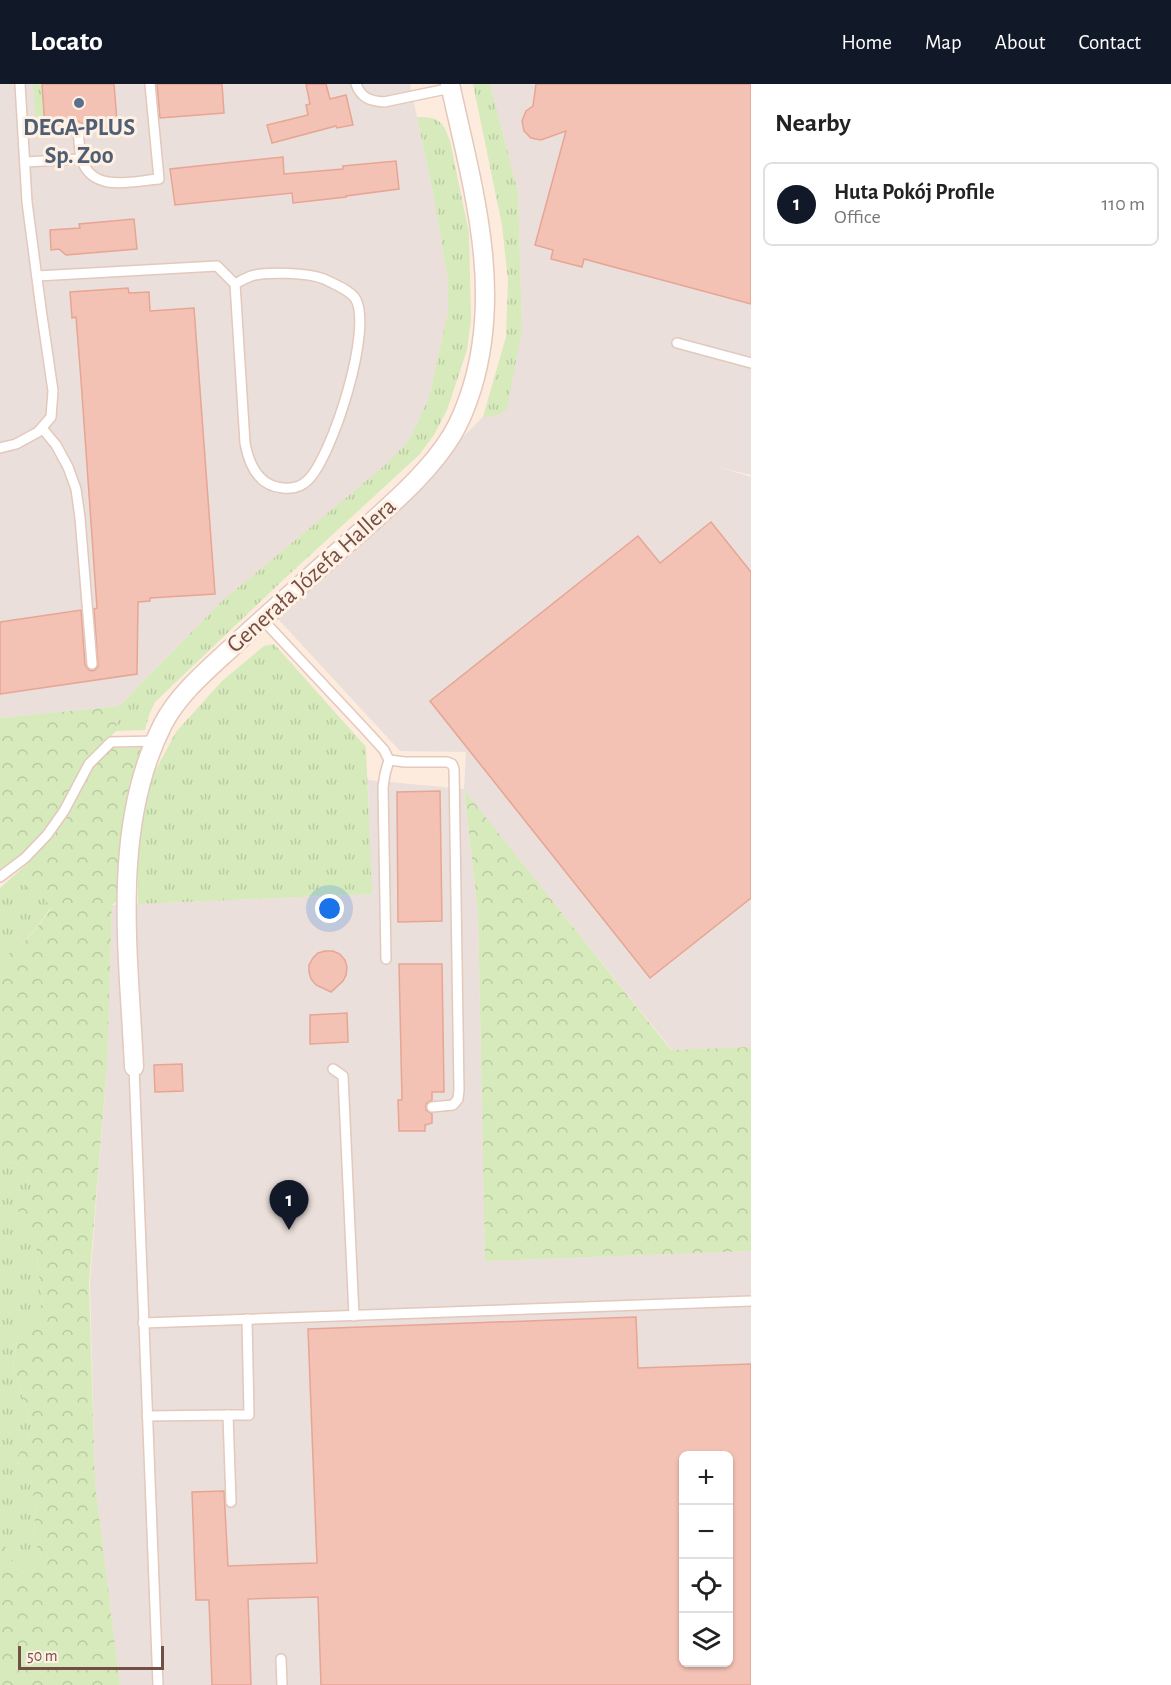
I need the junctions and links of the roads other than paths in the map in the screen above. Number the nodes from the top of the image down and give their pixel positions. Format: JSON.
{"nodes":[{"id":1,"x":20,"y":84,"type":"edge"},
{"id":2,"x":150,"y":84,"type":"edge"},
{"id":3,"x":356,"y":84,"type":"edge"},
{"id":4,"x":451,"y":86,"type":"edge"},
{"id":5,"x":78,"y":128,"type":"dead end"},
{"id":6,"x":81,"y":159,"type":"junction"},
{"id":7,"x":25,"y":162,"type":"junction"},
{"id":8,"x":37,"y":276,"type":"junction"},
{"id":9,"x":235,"y":284,"type":"junction"},
{"id":10,"x":677,"y":343,"type":"dead end"},
{"id":11,"x":751,"y":363,"type":"edge"},
{"id":12,"x":42,"y":428,"type":"junction"},
{"id":13,"x":0,"y":448,"type":"edge"},
{"id":14,"x":262,"y":619,"type":"junction"},
{"id":15,"x":92,"y":664,"type":"dead end"},
{"id":16,"x":155,"y":741,"type":"junction"},
{"id":17,"x":389,"y":760,"type":"junction"},
{"id":18,"x":0,"y":877,"type":"edge"},
{"id":19,"x":386,"y":959,"type":"dead end"},
{"id":20,"x":134,"y":1067,"type":"joint"},
{"id":21,"x":333,"y":1069,"type":"dead end"},
{"id":22,"x":432,"y":1107,"type":"dead end"},
{"id":23,"x":751,"y":1301,"type":"edge"},
{"id":24,"x":354,"y":1316,"type":"junction"},
{"id":25,"x":247,"y":1319,"type":"junction"},
{"id":26,"x":143,"y":1323,"type":"junction"},
{"id":27,"x":228,"y":1415,"type":"junction"},
{"id":28,"x":147,"y":1416,"type":"junction"},
{"id":29,"x":231,"y":1502,"type":"dead end"},
{"id":30,"x":281,"y":1659,"type":"dead end"},
{"id":31,"x":158,"y":1685,"type":"edge"},
{"id":32,"x":282,"y":1685,"type":"edge"}],
"edges":[{"from":1,"to":7,"type":"lane"},
{"from":2,"to":6,"type":"lane"},
{"from":3,"to":4,"type":"lane"},
{"from":4,"to":14,"type":"street","name":"Generała Józefa Hallera"},
{"from":5,"to":6,"type":"lane"},
{"from":6,"to":7,"type":"lane"},
{"from":7,"to":8,"type":"lane"},
{"from":8,"to":9,"type":"lane"},
{"from":8,"to":12,"type":"lane"},
{"from":9,"to":9,"type":"lane"},
{"from":10,"to":11,"type":"lane"},
{"from":12,"to":13,"type":"lane"},
{"from":12,"to":15,"type":"lane"},
{"from":14,"to":16,"type":"street","name":"Generała Józefa Hallera"},
{"from":14,"to":17,"type":"lane"},
{"from":16,"to":18,"type":"lane"},
{"from":16,"to":20,"type":"street","name":"Generała Józefa Hallera"},
{"from":17,"to":19,"type":"lane"},
{"from":17,"to":22,"type":"lane"},
{"from":20,"to":26,"type":"lane"},
{"from":21,"to":24,"type":"lane"},
{"from":23,"to":24,"type":"lane"},
{"from":24,"to":25,"type":"lane"},
{"from":25,"to":26,"type":"lane"},
{"from":25,"to":27,"type":"lane"},
{"from":26,"to":28,"type":"lane"},
{"from":27,"to":28,"type":"lane"},
{"from":27,"to":29,"type":"lane"},
{"from":28,"to":31,"type":"lane"},
{"from":30,"to":32,"type":"lane"}]}
